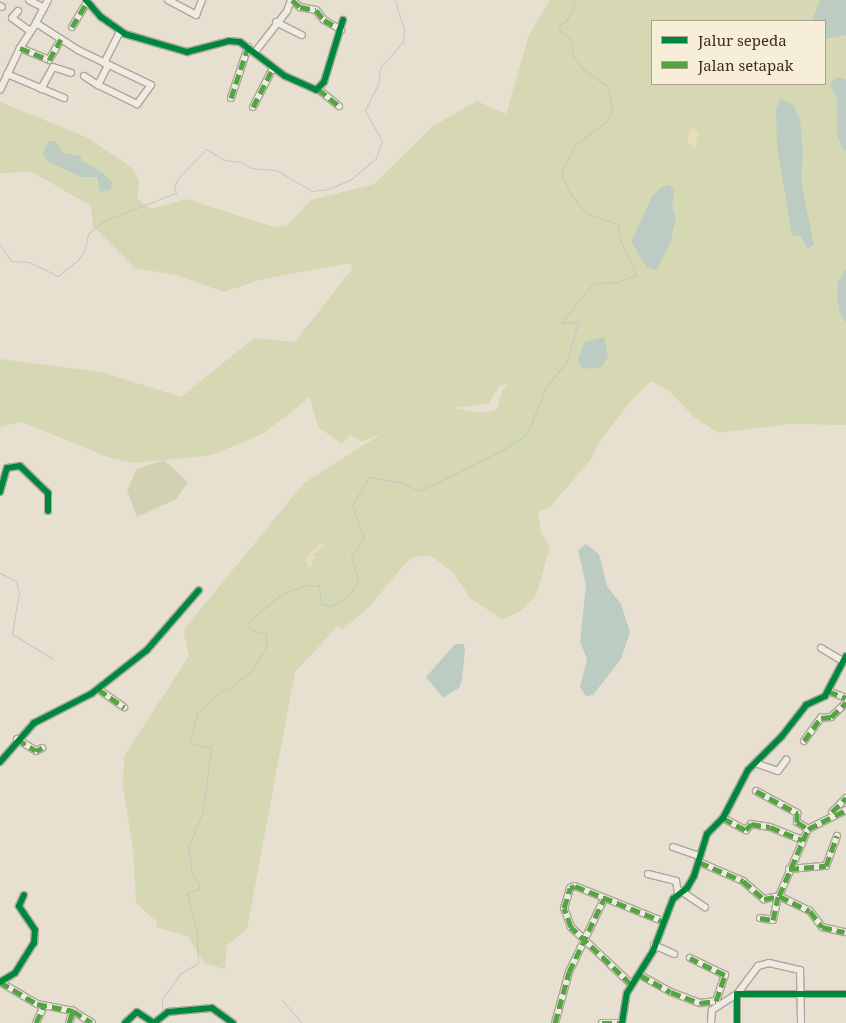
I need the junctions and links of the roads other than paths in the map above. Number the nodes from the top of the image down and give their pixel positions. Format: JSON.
{"nodes":[{"id":1,"x":29,"y":0,"type":"edge"},
{"id":2,"x":48,"y":0,"type":"edge"},
{"id":3,"x":87,"y":0,"type":"edge"},
{"id":4,"x":168,"y":0,"type":"edge"},
{"id":5,"x":202,"y":0,"type":"edge"},
{"id":6,"x":292,"y":0,"type":"edge"},
{"id":7,"x":44,"y":8,"type":"junction"},
{"id":8,"x":18,"y":11,"type":"dead end"},
{"id":9,"x":343,"y":20,"type":"dead end"},
{"id":10,"x":276,"y":22,"type":"junction"},
{"id":11,"x":36,"y":23,"type":"junction"},
{"id":12,"x":72,"y":28,"type":"dead end"},
{"id":13,"x":341,"y":30,"type":"junction"},
{"id":14,"x":30,"y":31,"type":"junction"},
{"id":15,"x":120,"y":32,"type":"junction"},
{"id":16,"x":302,"y":35,"type":"dead end"},
{"id":17,"x":61,"y":39,"type":"junction"},
{"id":18,"x":248,"y":47,"type":"junction"},
{"id":19,"x":20,"y":48,"type":"junction"},
{"id":20,"x":256,"y":52,"type":"junction"},
{"id":21,"x":106,"y":64,"type":"junction"},
{"id":22,"x":273,"y":68,"type":"junction"},
{"id":23,"x":71,"y":73,"type":"dead end"},
{"id":24,"x":7,"y":74,"type":"junction"},
{"id":25,"x":84,"y":76,"type":"dead end"},
{"id":26,"x":98,"y":85,"type":"junction"},
{"id":27,"x":320,"y":88,"type":"junction"},
{"id":28,"x":41,"y":89,"type":"junction"},
{"id":29,"x":0,"y":90,"type":"edge"},
{"id":30,"x":64,"y":98,"type":"dead end"},
{"id":31,"x":231,"y":98,"type":"dead end"},
{"id":32,"x":339,"y":106,"type":"dead end"},
{"id":33,"x":253,"y":107,"type":"dead end"},
{"id":34,"x":0,"y":492,"type":"edge"},
{"id":35,"x":48,"y":511,"type":"dead end"},
{"id":36,"x":199,"y":590,"type":"dead end"},
{"id":37,"x":821,"y":648,"type":"dead end"},
{"id":38,"x":844,"y":658,"type":"edge"},
{"id":39,"x":98,"y":689,"type":"junction"},
{"id":40,"x":828,"y":691,"type":"junction"},
{"id":41,"x":846,"y":698,"type":"edge"},
{"id":42,"x":846,"y":703,"type":"edge"},
{"id":43,"x":124,"y":707,"type":"dead end"},
{"id":44,"x":17,"y":739,"type":"junction"},
{"id":45,"x":804,"y":741,"type":"dead end"},
{"id":46,"x":42,"y":748,"type":"dead end"},
{"id":47,"x":786,"y":760,"type":"dead end"},
{"id":48,"x":0,"y":762,"type":"edge"},
{"id":49,"x":756,"y":763,"type":"junction"},
{"id":50,"x":756,"y":791,"type":"dead end"},
{"id":51,"x":846,"y":798,"type":"edge"},
{"id":52,"x":846,"y":810,"type":"edge"},
{"id":53,"x":832,"y":812,"type":"dead end"},
{"id":54,"x":723,"y":818,"type":"junction"},
{"id":55,"x":808,"y":829,"type":"junction"},
{"id":56,"x":836,"y":836,"type":"dead end"},
{"id":57,"x":802,"y":840,"type":"junction"},
{"id":58,"x":673,"y":847,"type":"dead end"},
{"id":59,"x":699,"y":859,"type":"junction"},
{"id":60,"x":789,"y":869,"type":"junction"},
{"id":61,"x":648,"y":874,"type":"dead end"},
{"id":62,"x":680,"y":892,"type":"junction"},
{"id":63,"x":24,"y":895,"type":"dead end"},
{"id":64,"x":778,"y":896,"type":"junction"},
{"id":65,"x":604,"y":899,"type":"junction"},
{"id":66,"x":705,"y":907,"type":"dead end"},
{"id":67,"x":760,"y":918,"type":"dead end"},
{"id":68,"x":662,"y":921,"type":"junction"},
{"id":69,"x":844,"y":932,"type":"dead end"},
{"id":70,"x":584,"y":942,"type":"junction"},
{"id":71,"x":654,"y":945,"type":"junction"},
{"id":72,"x":674,"y":954,"type":"dead end"},
{"id":73,"x":690,"y":958,"type":"dead end"},
{"id":74,"x":640,"y":975,"type":"junction"},
{"id":75,"x":0,"y":982,"type":"edge"},
{"id":76,"x":631,"y":984,"type":"junction"},
{"id":77,"x":737,"y":994,"type":"junction"},
{"id":78,"x":800,"y":994,"type":"junction"},
{"id":79,"x":846,"y":994,"type":"edge"},
{"id":80,"x":44,"y":1006,"type":"junction"},
{"id":81,"x":73,"y":1011,"type":"junction"},
{"id":82,"x":152,"y":1022,"type":"edge"},
{"id":83,"x":36,"y":1023,"type":"edge"},
{"id":84,"x":69,"y":1023,"type":"edge"},
{"id":85,"x":92,"y":1023,"type":"edge"},
{"id":86,"x":124,"y":1023,"type":"edge"},
{"id":87,"x":233,"y":1023,"type":"edge"},
{"id":88,"x":554,"y":1023,"type":"edge"},
{"id":89,"x":602,"y":1023,"type":"edge"},
{"id":90,"x":622,"y":1023,"type":"edge"},
{"id":91,"x":710,"y":1023,"type":"edge"},
{"id":92,"x":737,"y":1023,"type":"edge"},
{"id":93,"x":801,"y":1023,"type":"edge"}],
"edges":[{"from":1,"to":7,"type":"street"},
{"from":2,"to":7,"type":"street"},
{"from":3,"to":12,"type":"street"},
{"from":3,"to":15,"type":"street"},
{"from":4,"to":5,"type":"street"},
{"from":6,"to":10,"type":"street"},
{"from":6,"to":13,"type":"street"},
{"from":7,"to":11,"type":"street"},
{"from":8,"to":14,"type":"street"},
{"from":9,"to":13,"type":"street"},
{"from":10,"to":16,"type":"street"},
{"from":10,"to":20,"type":"street"},
{"from":11,"to":14,"type":"street"},
{"from":11,"to":17,"type":"street"},
{"from":13,"to":27,"type":"street"},
{"from":14,"to":19,"type":"street"},
{"from":15,"to":18,"type":"street"},
{"from":15,"to":21,"type":"street"},
{"from":17,"to":19,"type":"street"},
{"from":17,"to":21,"type":"street"},
{"from":18,"to":20,"type":"street"},
{"from":18,"to":31,"type":"street"},
{"from":19,"to":24,"type":"street"},
{"from":20,"to":22,"type":"street"},
{"from":21,"to":26,"type":"street"},
{"from":21,"to":26,"type":"street"},
{"from":22,"to":27,"type":"street"},
{"from":22,"to":33,"type":"street"},
{"from":23,"to":28,"type":"street"},
{"from":24,"to":28,"type":"street"},
{"from":24,"to":29,"type":"street"},
{"from":25,"to":26,"type":"street"},
{"from":27,"to":32,"type":"street"},
{"from":28,"to":30,"type":"street"},
{"from":34,"to":35,"type":"street"},
{"from":36,"to":39,"type":"street"},
{"from":37,"to":38,"type":"street"},
{"from":38,"to":40,"type":"street"},
{"from":39,"to":43,"type":"street"},
{"from":39,"to":44,"type":"street"},
{"from":40,"to":41,"type":"street"},
{"from":40,"to":49,"type":"street"},
{"from":42,"to":45,"type":"street"},
{"from":44,"to":46,"type":"street"},
{"from":44,"to":48,"type":"street"},
{"from":47,"to":49,"type":"street"},
{"from":49,"to":54,"type":"street"},
{"from":50,"to":55,"type":"street"},
{"from":51,"to":53,"type":"street"},
{"from":52,"to":55,"type":"street"},
{"from":54,"to":57,"type":"street"},
{"from":54,"to":59,"type":"street"},
{"from":55,"to":57,"type":"street"},
{"from":56,"to":60,"type":"street"},
{"from":57,"to":60,"type":"street"},
{"from":58,"to":59,"type":"street"},
{"from":59,"to":62,"type":"street"},
{"from":59,"to":64,"type":"street"},
{"from":60,"to":64,"type":"street"},
{"from":61,"to":62,"type":"street"},
{"from":62,"to":66,"type":"street"},
{"from":62,"to":68,"type":"street"},
{"from":63,"to":75,"type":"street"},
{"from":64,"to":67,"type":"street"},
{"from":64,"to":69,"type":"street"},
{"from":65,"to":68,"type":"street"},
{"from":65,"to":70,"type":"street"},
{"from":65,"to":70,"type":"street"},
{"from":68,"to":71,"type":"street"},
{"from":70,"to":76,"type":"street"},
{"from":70,"to":88,"type":"street"},
{"from":71,"to":72,"type":"street"},
{"from":71,"to":74,"type":"street"},
{"from":73,"to":74,"type":"street"},
{"from":74,"to":76,"type":"street"},
{"from":75,"to":80,"type":"street"},
{"from":76,"to":90,"type":"street"},
{"from":77,"to":78,"type":"street"},
{"from":77,"to":78,"type":"street"},
{"from":77,"to":91,"type":"street"},
{"from":77,"to":92,"type":"street"},
{"from":78,"to":79,"type":"street"},
{"from":78,"to":93,"type":"street"},
{"from":80,"to":81,"type":"street"},
{"from":80,"to":83,"type":"street"},
{"from":81,"to":84,"type":"street"},
{"from":81,"to":85,"type":"street"},
{"from":82,"to":86,"type":"street"},
{"from":82,"to":87,"type":"street"},
{"from":89,"to":90,"type":"street"}]}
